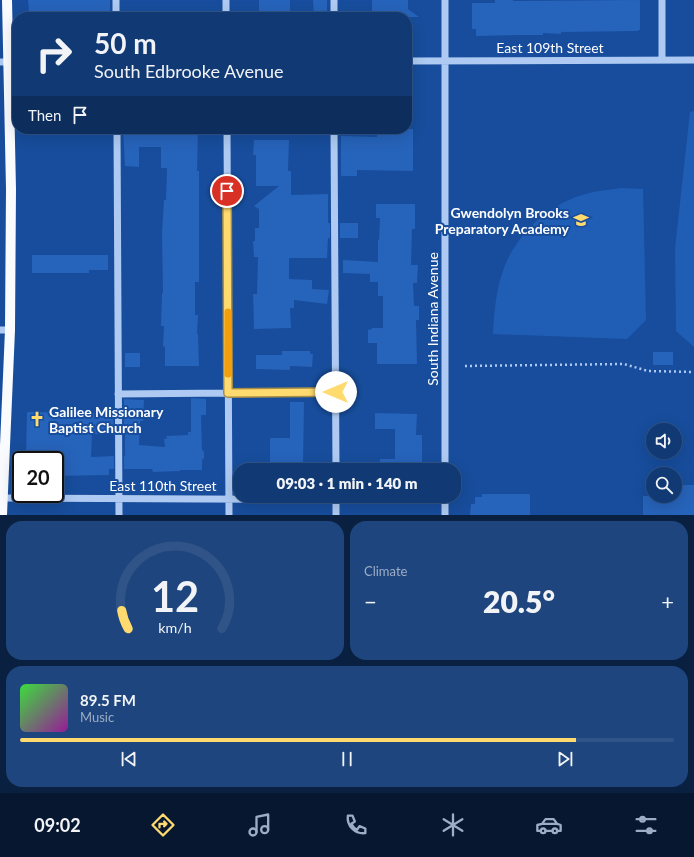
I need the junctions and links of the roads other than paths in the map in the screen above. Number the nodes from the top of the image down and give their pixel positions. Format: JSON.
{"nodes":[{"id":1,"x":7,"y":0,"type":"edge"},
{"id":2,"x":116,"y":0,"type":"edge"},
{"id":3,"x":226,"y":0,"type":"edge"},
{"id":4,"x":334,"y":0,"type":"edge"},
{"id":5,"x":444,"y":0,"type":"edge"},
{"id":6,"x":662,"y":0,"type":"edge"},
{"id":7,"x":116,"y":12,"type":"edge"},
{"id":8,"x":226,"y":12,"type":"edge"},
{"id":9,"x":334,"y":12,"type":"edge"},
{"id":10,"x":445,"y":60,"type":"junction"},
{"id":11,"x":662,"y":60,"type":"junction"},
{"id":12,"x":694,"y":60,"type":"edge"},
{"id":13,"x":412,"y":61,"type":"edge"},
{"id":14,"x":8,"y":62,"type":"edge"},
{"id":15,"x":117,"y":134,"type":"edge"},
{"id":16,"x":227,"y":134,"type":"edge"},
{"id":17,"x":334,"y":134,"type":"edge"},
{"id":18,"x":5,"y":330,"type":"edge"},
{"id":19,"x":336,"y":392,"type":"junction"},
{"id":20,"x":228,"y":393,"type":"junction"},
{"id":21,"x":118,"y":394,"type":"junction"},
{"id":22,"x":336,"y":463,"type":"edge"},
{"id":23,"x":445,"y":463,"type":"edge"},
{"id":24,"x":2,"y":498,"type":"edge"},
{"id":25,"x":119,"y":498,"type":"junction"},
{"id":26,"x":229,"y":499,"type":"junction"},
{"id":27,"x":233,"y":499,"type":"edge"},
{"id":28,"x":336,"y":503,"type":"edge"},
{"id":29,"x":445,"y":503,"type":"edge"},
{"id":30,"x":2,"y":515,"type":"edge"},
{"id":31,"x":119,"y":515,"type":"edge"},
{"id":32,"x":229,"y":515,"type":"edge"},
{"id":33,"x":336,"y":515,"type":"edge"},
{"id":34,"x":445,"y":515,"type":"edge"}],
"edges":[{"from":1,"to":14,"type":"main road"},
{"from":2,"to":7,"type":"street"},
{"from":3,"to":8,"type":"street"},
{"from":4,"to":9,"type":"street"},
{"from":5,"to":10,"type":"street","name":"South Indiana Avenue"},
{"from":6,"to":11,"type":"street"},
{"from":10,"to":11,"type":"street","name":"East 109th Street"},
{"from":10,"to":13,"type":"street","name":"East 109th Street"},
{"from":10,"to":23,"type":"street","name":"South Indiana Avenue"},
{"from":11,"to":12,"type":"street","name":"East 109th Street"},
{"from":14,"to":18,"type":"main road"},
{"from":15,"to":21,"type":"street"},
{"from":16,"to":20,"type":"street"},
{"from":17,"to":19,"type":"street"},
{"from":18,"to":24,"type":"main road"},
{"from":19,"to":20,"type":"street"},
{"from":19,"to":22,"type":"street"},
{"from":20,"to":21,"type":"street"},
{"from":20,"to":26,"type":"street"},
{"from":21,"to":25,"type":"street"},
{"from":24,"to":25,"type":"street","name":"East 110th Street"},
{"from":24,"to":30,"type":"main road"},
{"from":25,"to":26,"type":"street","name":"East 110th Street"},
{"from":25,"to":31,"type":"street"},
{"from":26,"to":27,"type":"street","name":"East 110th Street"},
{"from":26,"to":32,"type":"street"},
{"from":28,"to":33,"type":"street"},
{"from":29,"to":34,"type":"street"}]}
